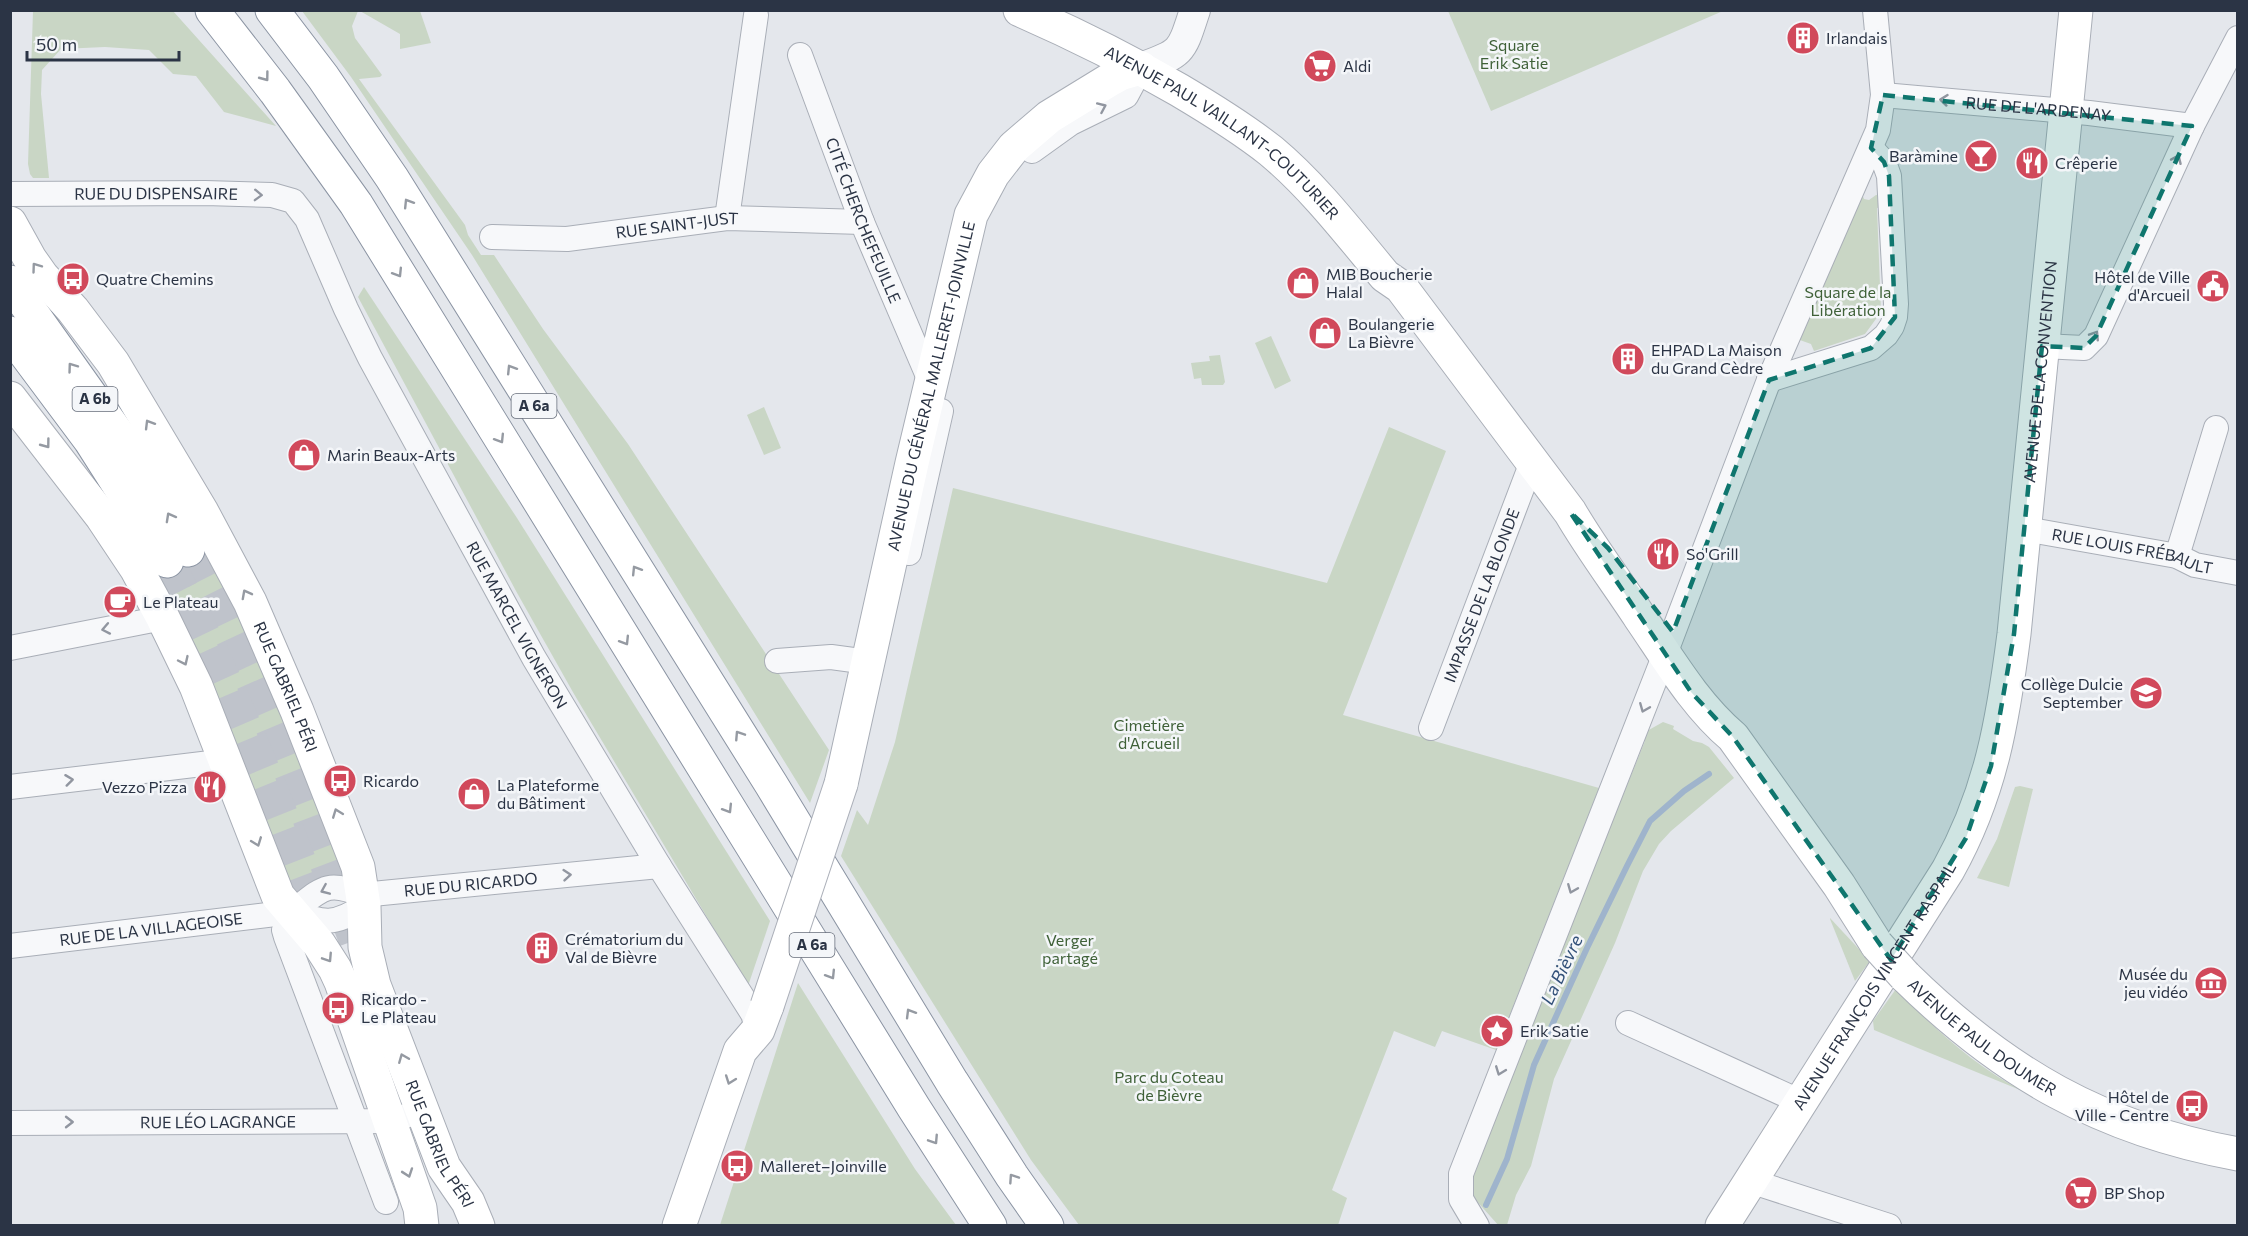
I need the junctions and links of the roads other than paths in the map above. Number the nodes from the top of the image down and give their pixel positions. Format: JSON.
{"nodes":[{"id":1,"x":1020,"y":10,"type":"edge"},
{"id":2,"x":1070,"y":10,"type":"edge"},
{"id":3,"x":1195,"y":10,"type":"edge"},
{"id":4,"x":1875,"y":10,"type":"edge"},
{"id":5,"x":2076,"y":10,"type":"edge"},
{"id":6,"x":756,"y":15,"type":"dead end"},
{"id":7,"x":221,"y":21,"type":"edge"},
{"id":8,"x":281,"y":22,"type":"edge"},
{"id":9,"x":2238,"y":38,"type":"edge"},
{"id":10,"x":800,"y":55,"type":"dead end"},
{"id":11,"x":1155,"y":63,"type":"junction"},
{"id":12,"x":1883,"y":94,"type":"junction"},
{"id":13,"x":2065,"y":112,"type":"junction"},
{"id":14,"x":2192,"y":126,"type":"junction"},
{"id":15,"x":1871,"y":148,"type":"junction"},
{"id":16,"x":10,"y":194,"type":"edge"},
{"id":17,"x":298,"y":207,"type":"joint"},
{"id":18,"x":727,"y":218,"type":"junction"},
{"id":19,"x":862,"y":222,"type":"junction"},
{"id":20,"x":10,"y":223,"type":"edge"},
{"id":21,"x":492,"y":237,"type":"dead end"},
{"id":22,"x":10,"y":282,"type":"edge"},
{"id":23,"x":10,"y":333,"type":"edge"},
{"id":24,"x":2042,"y":346,"type":"junction"},
{"id":25,"x":1769,"y":380,"type":"junction"},
{"id":26,"x":931,"y":383,"type":"junction"},
{"id":27,"x":10,"y":398,"type":"edge"},
{"id":28,"x":2216,"y":428,"type":"dead end"},
{"id":29,"x":1532,"y":462,"type":"junction"},
{"id":30,"x":2025,"y":529,"type":"junction"},
{"id":31,"x":2177,"y":556,"type":"junction"},
{"id":32,"x":2238,"y":573,"type":"edge"},
{"id":33,"x":163,"y":618,"type":"junction"},
{"id":34,"x":1669,"y":643,"type":"junction"},
{"id":35,"x":10,"y":648,"type":"edge"},
{"id":36,"x":777,"y":661,"type":"dead end"},
{"id":37,"x":868,"y":662,"type":"junction"},
{"id":38,"x":1431,"y":728,"type":"dead end"},
{"id":39,"x":1999,"y":733,"type":"joint"},
{"id":40,"x":226,"y":761,"type":"junction"},
{"id":41,"x":841,"y":784,"type":"junction"},
{"id":42,"x":10,"y":788,"type":"edge"},
{"id":43,"x":659,"y":866,"type":"junction"},
{"id":44,"x":363,"y":900,"type":"junction"},
{"id":45,"x":292,"y":912,"type":"junction"},
{"id":46,"x":10,"y":946,"type":"edge"},
{"id":47,"x":762,"y":1018,"type":"junction"},
{"id":48,"x":1628,"y":1023,"type":"dead end"},
{"id":49,"x":1801,"y":1102,"type":"junction"},
{"id":50,"x":423,"y":1110,"type":"junction"},
{"id":51,"x":355,"y":1120,"type":"junction"},
{"id":52,"x":391,"y":1121,"type":"junction"},
{"id":53,"x":10,"y":1123,"type":"edge"},
{"id":54,"x":2238,"y":1154,"type":"edge"},
{"id":55,"x":1750,"y":1181,"type":"junction"},
{"id":56,"x":386,"y":1202,"type":"dead end"},
{"id":57,"x":422,"y":1226,"type":"edge"},
{"id":58,"x":478,"y":1226,"type":"edge"},
{"id":59,"x":679,"y":1226,"type":"edge"},
{"id":60,"x":990,"y":1226,"type":"edge"},
{"id":61,"x":1047,"y":1226,"type":"edge"},
{"id":62,"x":1477,"y":1226,"type":"edge"},
{"id":63,"x":1722,"y":1226,"type":"edge"},
{"id":64,"x":1888,"y":1226,"type":"edge"}],
"edges":[{"from":1,"to":11,"type":"main road","name":"AVENUE PAUL VAILLANT-COUTURIER"},
{"from":2,"to":11,"type":"main road","name":"AVENUE PAUL VAILLANT-COUTURIER"},
{"from":3,"to":11,"type":"street"},
{"from":4,"to":12,"type":"street"},
{"from":5,"to":13,"type":"main road","name":"AVENUE DE LA CONVENTION"},
{"from":6,"to":18,"type":"street"},
{"from":7,"to":60,"type":"main road","number":"A 6a","one_way":true},
{"from":61,"to":8,"type":"main road","number":"A 6a","one_way":true},
{"from":9,"to":14,"type":"street"},
{"from":10,"to":19,"type":"street","name":"CITÉ CHERCHEFEUILLE"},
{"from":11,"to":26,"type":"main road","name":"AVENUE DU GÉNÉRAL MALLERET-JOINVILLE"},
{"from":11,"to":29,"type":"main road","name":"AVENUE PAUL VAILLANT-COUTURIER"},
{"from":41,"to":11,"type":"street","name":"AVENUE DU GÉNÉRAL MALLERET-JOINVILLE","one_way":true},
{"from":13,"to":12,"type":"street","name":"RUE DE L'ARDENAY","one_way":true},
{"from":12,"to":15,"type":"street"},
{"from":13,"to":14,"type":"street","name":"RUE DE L'ARDENAY"},
{"from":13,"to":24,"type":"main road","name":"AVENUE DE LA CONVENTION"},
{"from":24,"to":14,"type":"street","one_way":true},
{"from":15,"to":25,"type":"street"},
{"from":15,"to":25,"type":"street"},
{"from":16,"to":17,"type":"street","name":"RUE DU DISPENSAIRE","one_way":true},
{"from":17,"to":43,"type":"street","name":"RUE MARCEL VIGNERON"},
{"from":18,"to":19,"type":"street","name":"RUE SAINT-JUST"},
{"from":18,"to":21,"type":"street","name":"RUE SAINT-JUST"},
{"from":19,"to":26,"type":"street","name":"CITÉ CHERCHEFEUILLE"},
{"from":44,"to":20,"type":"main road","name":"RUE GABRIEL PÉRI","one_way":true},
{"from":23,"to":22,"type":"main road","number":"A 6b","one_way":true},
{"from":24,"to":30,"type":"main road","name":"AVENUE DE LA CONVENTION"},
{"from":25,"to":34,"type":"street"},
{"from":26,"to":37,"type":"main road","name":"AVENUE DU GÉNÉRAL MALLERET-JOINVILLE"},
{"from":27,"to":33,"type":"main road","name":"RUE GABRIEL PÉRI","one_way":true},
{"from":28,"to":31,"type":"street"},
{"from":29,"to":34,"type":"main road","name":"AVENUE PAUL VAILLANT-COUTURIER"},
{"from":29,"to":38,"type":"street","name":"IMPASSE DE LA BLONDE"},
{"from":30,"to":31,"type":"street","name":"RUE LOUIS FRÉBAULT"},
{"from":30,"to":39,"type":"main road","name":"AVENUE DE LA CONVENTION"},
{"from":31,"to":32,"type":"street","name":"RUE LOUIS FRÉBAULT"},
{"from":33,"to":35,"type":"street","one_way":true},
{"from":33,"to":40,"type":"main road","name":"RUE GABRIEL PÉRI","one_way":true},
{"from":34,"to":54,"type":"main road","name":"AVENUE PAUL DOUMER","bridge":true},
{"from":34,"to":62,"type":"street","one_way":true},
{"from":36,"to":37,"type":"street"},
{"from":37,"to":41,"type":"main road","name":"AVENUE DU GÉNÉRAL MALLERET-JOINVILLE"},
{"from":39,"to":49,"type":"main road","name":"AVENUE FRANÇOIS VINCENT RASPAIL"},
{"from":42,"to":40,"type":"street","one_way":true},
{"from":40,"to":45,"type":"main road","name":"RUE GABRIEL PÉRI","one_way":true},
{"from":41,"to":47,"type":"main road","name":"AVENUE DU GÉNÉRAL MALLERET-JOINVILLE","bridge":true},
{"from":44,"to":43,"type":"street","name":"RUE DU RICARDO","one_way":true},
{"from":43,"to":47,"type":"street","name":"RUE MARCEL VIGNERON"},
{"from":44,"to":45,"type":"street"},
{"from":44,"to":45,"type":"street","name":"RUE DU RICARDO","one_way":true},
{"from":50,"to":44,"type":"main road","name":"RUE GABRIEL PÉRI","one_way":true},
{"from":45,"to":46,"type":"street","name":"RUE DE LA VILLAGEOISE"},
{"from":45,"to":51,"type":"street"},
{"from":45,"to":52,"type":"main road","name":"RUE GABRIEL PÉRI","one_way":true},
{"from":47,"to":59,"type":"main road","name":"AVENUE DU GÉNÉRAL MALLERET-JOINVILLE","one_way":true},
{"from":48,"to":49,"type":"street"},
{"from":49,"to":55,"type":"main road","name":"AVENUE FRANÇOIS VINCENT RASPAIL"},
{"from":50,"to":52,"type":"street","name":"RUE LÉO LAGRANGE"},
{"from":50,"to":58,"type":"main road","name":"RUE GABRIEL PÉRI"},
{"from":51,"to":52,"type":"street","name":"RUE LÉO LAGRANGE"},
{"from":53,"to":51,"type":"street","name":"RUE LÉO LAGRANGE","one_way":true},
{"from":51,"to":56,"type":"street"},
{"from":52,"to":57,"type":"main road","name":"RUE GABRIEL PÉRI","one_way":true},
{"from":55,"to":63,"type":"main road","name":"AVENUE FRANÇOIS VINCENT RASPAIL"},
{"from":55,"to":64,"type":"street"}]}
